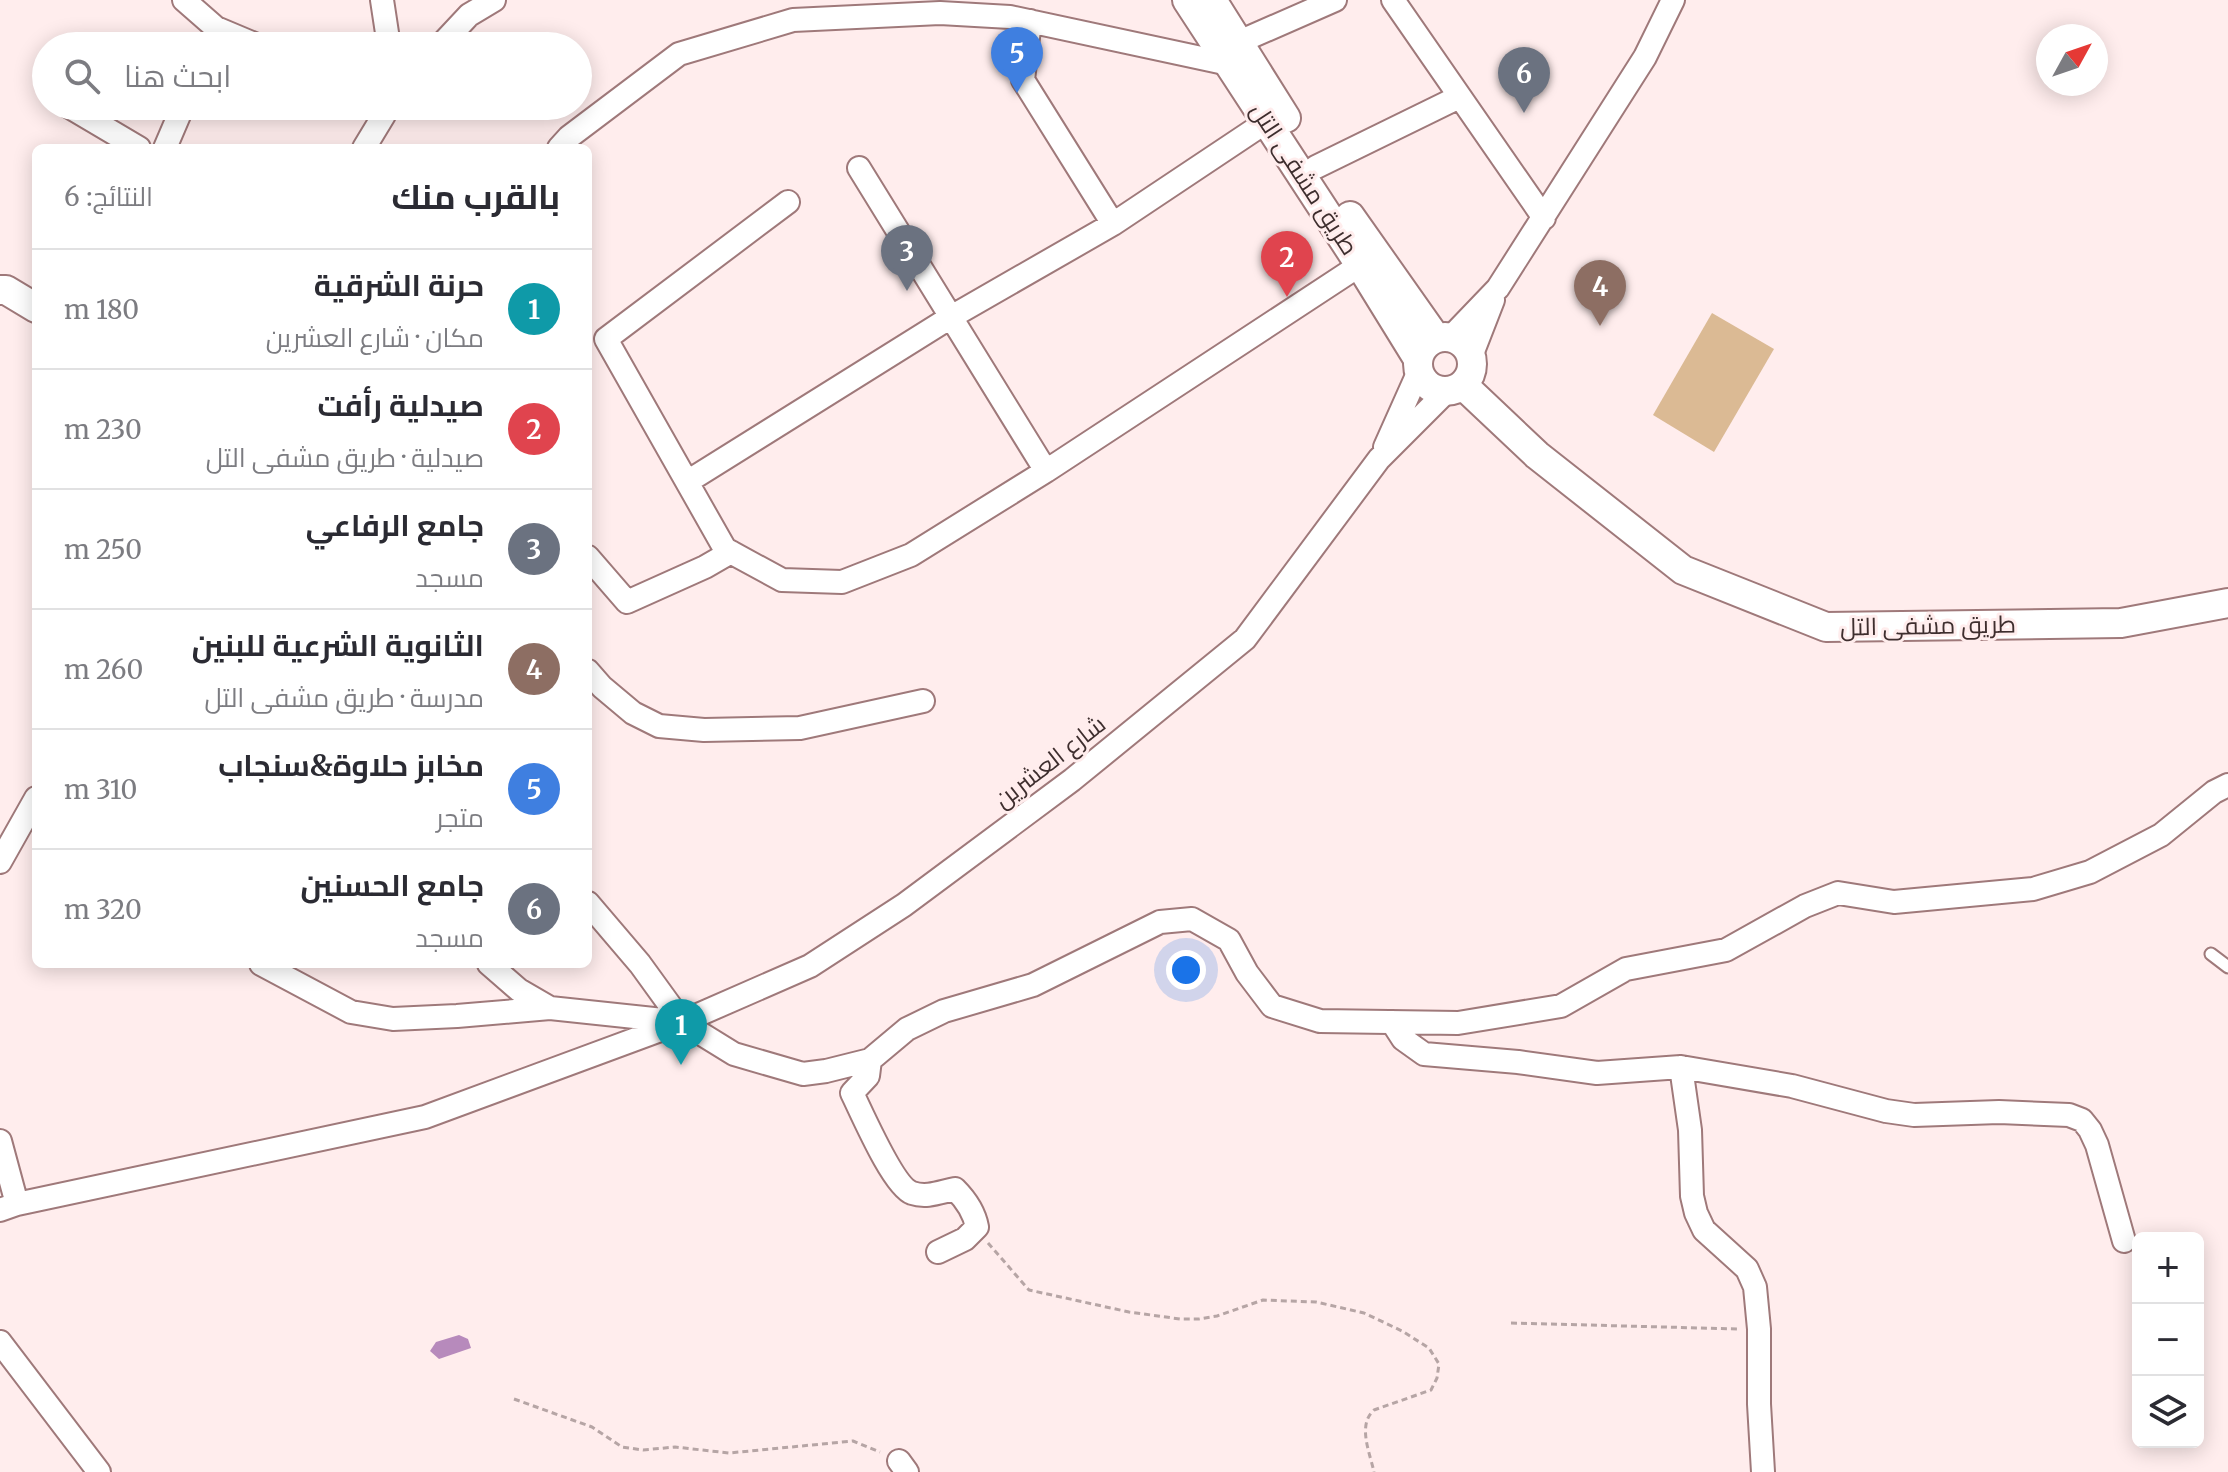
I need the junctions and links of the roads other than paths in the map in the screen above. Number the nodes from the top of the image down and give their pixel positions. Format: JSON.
{"nodes":[{"id":1,"x":184,"y":0,"type":"edge"},
{"id":2,"x":382,"y":0,"type":"edge"},
{"id":3,"x":494,"y":0,"type":"edge"},
{"id":4,"x":976,"y":0,"type":"edge"},
{"id":5,"x":1187,"y":0,"type":"edge"},
{"id":6,"x":1212,"y":0,"type":"edge"},
{"id":7,"x":1335,"y":0,"type":"edge"},
{"id":8,"x":1393,"y":0,"type":"edge"},
{"id":9,"x":1673,"y":0,"type":"edge"},
{"id":10,"x":993,"y":17,"type":"junction"},
{"id":11,"x":1030,"y":21,"type":"junction"},
{"id":12,"x":208,"y":32,"type":"edge"},
{"id":13,"x":387,"y":32,"type":"edge"},
{"id":14,"x":453,"y":32,"type":"edge"},
{"id":15,"x":1234,"y":53,"type":"junction"},
{"id":16,"x":1459,"y":97,"type":"junction"},
{"id":17,"x":92,"y":120,"type":"edge"},
{"id":18,"x":177,"y":120,"type":"edge"},
{"id":19,"x":381,"y":120,"type":"edge"},
{"id":20,"x":592,"y":120,"type":"edge"},
{"id":21,"x":592,"y":120,"type":"edge"},
{"id":22,"x":1266,"y":122,"type":"junction"},
{"id":23,"x":132,"y":144,"type":"edge"},
{"id":24,"x":167,"y":144,"type":"edge"},
{"id":25,"x":366,"y":144,"type":"edge"},
{"id":26,"x":563,"y":144,"type":"edge"},
{"id":27,"x":1316,"y":167,"type":"junction"},
{"id":28,"x":859,"y":168,"type":"dead end"},
{"id":29,"x":788,"y":202,"type":"dead end"},
{"id":30,"x":1544,"y":218,"type":"junction"},
{"id":31,"x":1113,"y":224,"type":"junction"},
{"id":32,"x":1360,"y":265,"type":"junction"},
{"id":33,"x":0,"y":290,"type":"edge"},
{"id":34,"x":32,"y":306,"type":"edge"},
{"id":35,"x":951,"y":317,"type":"junction"},
{"id":36,"x":1439,"y":352,"type":"junction"},
{"id":37,"x":1455,"y":389,"type":"junction"},
{"id":38,"x":1379,"y":459,"type":"junction"},
{"id":39,"x":1046,"y":471,"type":"junction"},
{"id":40,"x":687,"y":482,"type":"junction"},
{"id":41,"x":731,"y":552,"type":"junction"},
{"id":42,"x":592,"y":562,"type":"edge"},
{"id":43,"x":2228,"y":603,"type":"edge"},
{"id":44,"x":592,"y":676,"type":"edge"},
{"id":45,"x":923,"y":701,"type":"dead end"},
{"id":46,"x":2228,"y":785,"type":"edge"},
{"id":47,"x":32,"y":815,"type":"edge"},
{"id":48,"x":0,"y":862,"type":"edge"},
{"id":49,"x":592,"y":908,"type":"edge"},
{"id":50,"x":2211,"y":954,"type":"dead end"},
{"id":51,"x":2228,"y":967,"type":"edge"},
{"id":52,"x":268,"y":968,"type":"edge"},
{"id":53,"x":494,"y":968,"type":"edge"},
{"id":54,"x":550,"y":1008,"type":"junction"},
{"id":55,"x":682,"y":1022,"type":"junction"},
{"id":56,"x":1392,"y":1022,"type":"junction"},
{"id":57,"x":870,"y":1060,"type":"junction"},
{"id":58,"x":1681,"y":1067,"type":"junction"},
{"id":59,"x":0,"y":1141,"type":"edge"},
{"id":60,"x":8,"y":1207,"type":"edge"},
{"id":61,"x":2124,"y":1241,"type":"dead end"},
{"id":62,"x":938,"y":1252,"type":"dead end"},
{"id":63,"x":0,"y":1342,"type":"edge"},
{"id":64,"x":99,"y":1472,"type":"edge"},
{"id":65,"x":1763,"y":1472,"type":"edge"}],
"edges":[{"from":1,"to":12,"type":"street"},
{"from":2,"to":13,"type":"street"},
{"from":3,"to":14,"type":"street"},
{"from":4,"to":10,"type":"street"},
{"from":5,"to":15,"type":"street","name":"طريق مشفى التل"},
{"from":6,"to":15,"type":"street","name":"طريق مشفى التل"},
{"from":7,"to":15,"type":"street"},
{"from":8,"to":16,"type":"street"},
{"from":9,"to":30,"type":"street"},
{"from":10,"to":11,"type":"street"},
{"from":10,"to":20,"type":"street"},
{"from":11,"to":15,"type":"street"},
{"from":11,"to":31,"type":"street"},
{"from":15,"to":22,"type":"street","name":"طريق مشفى التل"},
{"from":15,"to":27,"type":"street","name":"طريق مشفى التل"},
{"from":16,"to":27,"type":"street"},
{"from":16,"to":30,"type":"street"},
{"from":17,"to":23,"type":"street"},
{"from":18,"to":24,"type":"street"},
{"from":19,"to":25,"type":"street"},
{"from":21,"to":26,"type":"street"},
{"from":22,"to":31,"type":"street"},
{"from":22,"to":32,"type":"street","name":"طريق مشفى التل"},
{"from":27,"to":36,"type":"street","name":"طريق مشفى التل"},
{"from":28,"to":35,"type":"street"},
{"from":29,"to":40,"type":"street"},
{"from":30,"to":36,"type":"street"},
{"from":31,"to":35,"type":"street"},
{"from":32,"to":36,"type":"street","name":"طريق مشفى التل"},
{"from":32,"to":39,"type":"street"},
{"from":33,"to":34,"type":"street"},
{"from":35,"to":39,"type":"street"},
{"from":35,"to":40,"type":"street"},
{"from":36,"to":37,"type":"street"},
{"from":36,"to":37,"type":"street","name":"طريق مشفى التل"},
{"from":36,"to":38,"type":"street"},
{"from":37,"to":38,"type":"street"},
{"from":37,"to":43,"type":"street","name":"طريق مشفى التل"},
{"from":38,"to":55,"type":"street","name":"شارع العشرين"},
{"from":39,"to":41,"type":"street"},
{"from":40,"to":41,"type":"street"},
{"from":41,"to":42,"type":"street"},
{"from":44,"to":45,"type":"street"},
{"from":46,"to":56,"type":"street"},
{"from":47,"to":48,"type":"street"},
{"from":49,"to":55,"type":"street"},
{"from":50,"to":51,"type":"lane"},
{"from":52,"to":54,"type":"street"},
{"from":53,"to":54,"type":"street"},
{"from":54,"to":55,"type":"street"},
{"from":55,"to":57,"type":"street"},
{"from":55,"to":60,"type":"street","name":"شارع العشرين"},
{"from":56,"to":57,"type":"street"},
{"from":56,"to":58,"type":"street"},
{"from":57,"to":62,"type":"street"},
{"from":58,"to":61,"type":"street"},
{"from":58,"to":65,"type":"street"},
{"from":59,"to":60,"type":"street"},
{"from":63,"to":64,"type":"street"}]}
